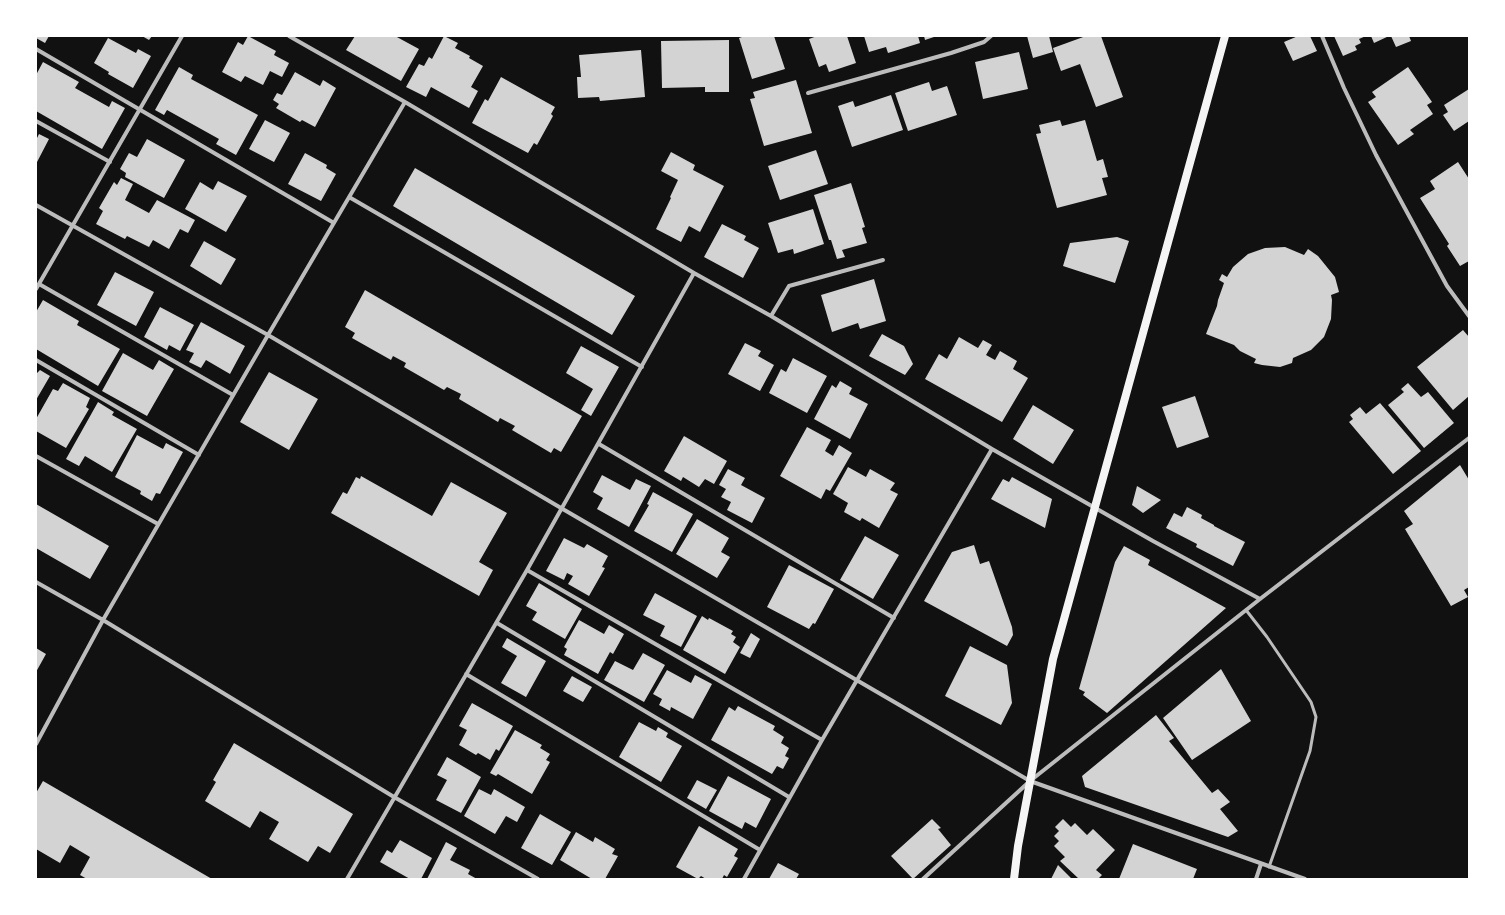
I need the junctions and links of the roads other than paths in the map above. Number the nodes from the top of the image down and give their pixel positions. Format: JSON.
{"nodes":[{"id":1,"x":182,"y":36,"type":"edge"},
{"id":2,"x":289,"y":36,"type":"edge"},
{"id":3,"x":991,"y":36,"type":"edge"},
{"id":4,"x":1225,"y":36,"type":"edge"},
{"id":5,"x":1322,"y":36,"type":"edge"},
{"id":6,"x":36,"y":49,"type":"edge"},
{"id":7,"x":808,"y":93,"type":"dead end"},
{"id":8,"x":405,"y":102,"type":"junction"},
{"id":9,"x":140,"y":109,"type":"junction"},
{"id":10,"x":36,"y":121,"type":"edge"},
{"id":11,"x":110,"y":162,"type":"junction"},
{"id":12,"x":349,"y":198,"type":"junction"},
{"id":13,"x":36,"y":205,"type":"edge"},
{"id":14,"x":334,"y":223,"type":"junction"},
{"id":15,"x":74,"y":225,"type":"junction"},
{"id":16,"x":883,"y":260,"type":"dead end"},
{"id":17,"x":694,"y":273,"type":"junction"},
{"id":18,"x":39,"y":284,"type":"junction"},
{"id":19,"x":36,"y":289,"type":"edge"},
{"id":20,"x":771,"y":316,"type":"junction"},
{"id":21,"x":1469,"y":316,"type":"edge"},
{"id":22,"x":268,"y":335,"type":"junction"},
{"id":23,"x":36,"y":360,"type":"edge"},
{"id":24,"x":642,"y":367,"type":"junction"},
{"id":25,"x":233,"y":395,"type":"junction"},
{"id":26,"x":1469,"y":438,"type":"edge"},
{"id":27,"x":599,"y":444,"type":"junction"},
{"id":28,"x":992,"y":449,"type":"junction"},
{"id":29,"x":199,"y":454,"type":"junction"},
{"id":30,"x":36,"y":456,"type":"edge"},
{"id":31,"x":1094,"y":507,"type":"junction"},
{"id":32,"x":561,"y":508,"type":"junction"},
{"id":33,"x":158,"y":524,"type":"junction"},
{"id":34,"x":527,"y":570,"type":"junction"},
{"id":35,"x":36,"y":582,"type":"edge"},
{"id":36,"x":1260,"y":599,"type":"junction"},
{"id":37,"x":1246,"y":610,"type":"junction"},
{"id":38,"x":894,"y":618,"type":"junction"},
{"id":39,"x":103,"y":620,"type":"junction"},
{"id":40,"x":497,"y":623,"type":"junction"},
{"id":41,"x":466,"y":674,"type":"junction"},
{"id":42,"x":857,"y":680,"type":"junction"},
{"id":43,"x":38,"y":737,"type":"edge"},
{"id":44,"x":822,"y":740,"type":"junction"},
{"id":45,"x":36,"y":744,"type":"edge"},
{"id":46,"x":1030,"y":781,"type":"junction"},
{"id":47,"x":394,"y":797,"type":"junction"},
{"id":48,"x":789,"y":798,"type":"junction"},
{"id":49,"x":760,"y":850,"type":"junction"},
{"id":50,"x":1261,"y":864,"type":"junction"},
{"id":51,"x":1269,"y":867,"type":"junction"},
{"id":52,"x":347,"y":879,"type":"edge"},
{"id":53,"x":538,"y":879,"type":"edge"},
{"id":54,"x":744,"y":879,"type":"edge"},
{"id":55,"x":923,"y":879,"type":"edge"},
{"id":56,"x":1014,"y":879,"type":"edge"},
{"id":57,"x":1256,"y":879,"type":"edge"},
{"id":58,"x":1305,"y":879,"type":"edge"}],
"edges":[{"from":1,"to":9,"type":"street"},
{"from":2,"to":8,"type":"street"},
{"from":3,"to":7,"type":"street"},
{"from":4,"to":31,"type":"main road"},
{"from":5,"to":21,"type":"street"},
{"from":6,"to":9,"type":"street"},
{"from":8,"to":12,"type":"street"},
{"from":8,"to":17,"type":"street"},
{"from":9,"to":11,"type":"street"},
{"from":9,"to":14,"type":"street"},
{"from":10,"to":11,"type":"street"},
{"from":11,"to":15,"type":"street"},
{"from":12,"to":14,"type":"street"},
{"from":12,"to":24,"type":"street"},
{"from":13,"to":15,"type":"street"},
{"from":14,"to":22,"type":"street"},
{"from":15,"to":18,"type":"street"},
{"from":15,"to":22,"type":"street"},
{"from":16,"to":20,"type":"street"},
{"from":17,"to":20,"type":"street"},
{"from":17,"to":24,"type":"street"},
{"from":18,"to":19,"type":"street"},
{"from":18,"to":25,"type":"street"},
{"from":20,"to":28,"type":"street"},
{"from":22,"to":25,"type":"street"},
{"from":22,"to":32,"type":"street"},
{"from":23,"to":29,"type":"street"},
{"from":24,"to":27,"type":"street"},
{"from":25,"to":29,"type":"street"},
{"from":26,"to":36,"type":"street"},
{"from":27,"to":32,"type":"street"},
{"from":27,"to":38,"type":"street"},
{"from":28,"to":31,"type":"street"},
{"from":28,"to":38,"type":"street"},
{"from":29,"to":33,"type":"street"},
{"from":30,"to":33,"type":"street"},
{"from":31,"to":36,"type":"street"},
{"from":31,"to":46,"type":"main road"},
{"from":32,"to":34,"type":"street"},
{"from":32,"to":42,"type":"street"},
{"from":33,"to":39,"type":"street"},
{"from":34,"to":40,"type":"street"},
{"from":34,"to":44,"type":"street"},
{"from":35,"to":39,"type":"street"},
{"from":36,"to":37,"type":"street"},
{"from":37,"to":46,"type":"street"},
{"from":37,"to":51,"type":"lane"},
{"from":38,"to":42,"type":"street"},
{"from":39,"to":43,"type":"street"},
{"from":39,"to":47,"type":"street"},
{"from":40,"to":41,"type":"street"},
{"from":40,"to":48,"type":"street"},
{"from":41,"to":47,"type":"street"},
{"from":41,"to":49,"type":"street"},
{"from":42,"to":44,"type":"street"},
{"from":42,"to":46,"type":"street"},
{"from":43,"to":45,"type":"street"},
{"from":44,"to":48,"type":"street"},
{"from":46,"to":50,"type":"street"},
{"from":46,"to":55,"type":"street"},
{"from":46,"to":56,"type":"main road"},
{"from":47,"to":52,"type":"street"},
{"from":47,"to":53,"type":"street"},
{"from":48,"to":49,"type":"street"},
{"from":49,"to":54,"type":"street"},
{"from":50,"to":51,"type":"street"},
{"from":50,"to":57,"type":"street"},
{"from":51,"to":58,"type":"street"}]}
